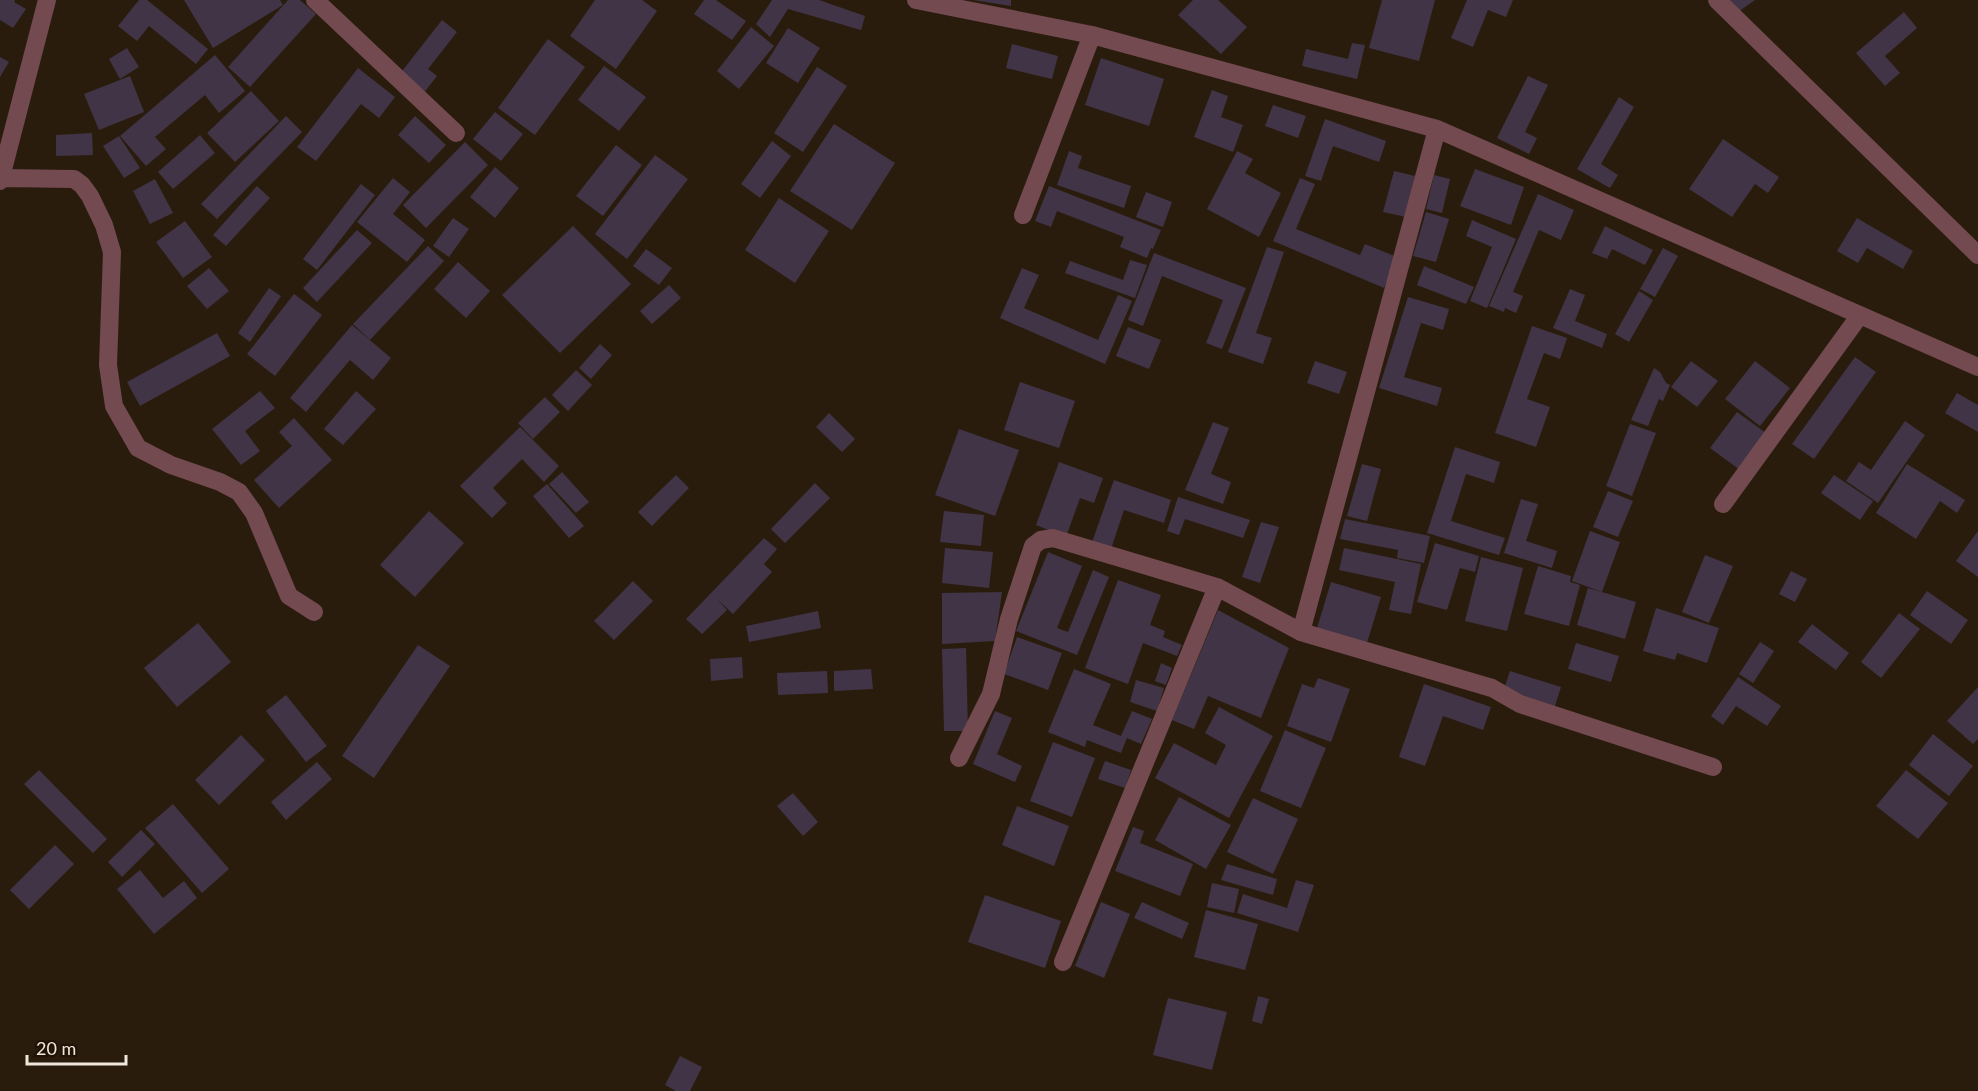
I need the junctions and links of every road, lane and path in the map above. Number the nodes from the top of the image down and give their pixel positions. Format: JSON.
{"nodes":[{"id":1,"x":47,"y":0,"type":"edge"},
{"id":2,"x":315,"y":0,"type":"edge"},
{"id":3,"x":916,"y":0,"type":"edge"},
{"id":4,"x":1717,"y":0,"type":"edge"},
{"id":5,"x":1092,"y":35,"type":"junction"},
{"id":6,"x":1437,"y":129,"type":"junction"},
{"id":7,"x":456,"y":133,"type":"dead end"},
{"id":8,"x":4,"y":150,"type":"edge"},
{"id":9,"x":1,"y":180,"type":"edge"},
{"id":10,"x":1023,"y":215,"type":"dead end"},
{"id":11,"x":1978,"y":255,"type":"edge"},
{"id":12,"x":1860,"y":315,"type":"junction"},
{"id":13,"x":1978,"y":367,"type":"edge"},
{"id":14,"x":1723,"y":504,"type":"dead end"},
{"id":15,"x":1217,"y":587,"type":"junction"},
{"id":16,"x":314,"y":612,"type":"dead end"},
{"id":17,"x":1301,"y":632,"type":"junction"},
{"id":18,"x":959,"y":758,"type":"dead end"},
{"id":19,"x":1713,"y":767,"type":"dead end"},
{"id":20,"x":1063,"y":962,"type":"dead end"}],
"edges":[{"from":1,"to":8,"type":"street"},
{"from":2,"to":7,"type":"street"},
{"from":3,"to":5,"type":"street"},
{"from":4,"to":11,"type":"street"},
{"from":5,"to":6,"type":"street"},
{"from":5,"to":10,"type":"street"},
{"from":6,"to":12,"type":"street"},
{"from":6,"to":17,"type":"street"},
{"from":8,"to":9,"type":"street"},
{"from":9,"to":16,"type":"street"},
{"from":12,"to":13,"type":"street"},
{"from":12,"to":14,"type":"street"},
{"from":15,"to":17,"type":"street"},
{"from":15,"to":18,"type":"street"},
{"from":15,"to":20,"type":"street"},
{"from":17,"to":19,"type":"street"}]}
